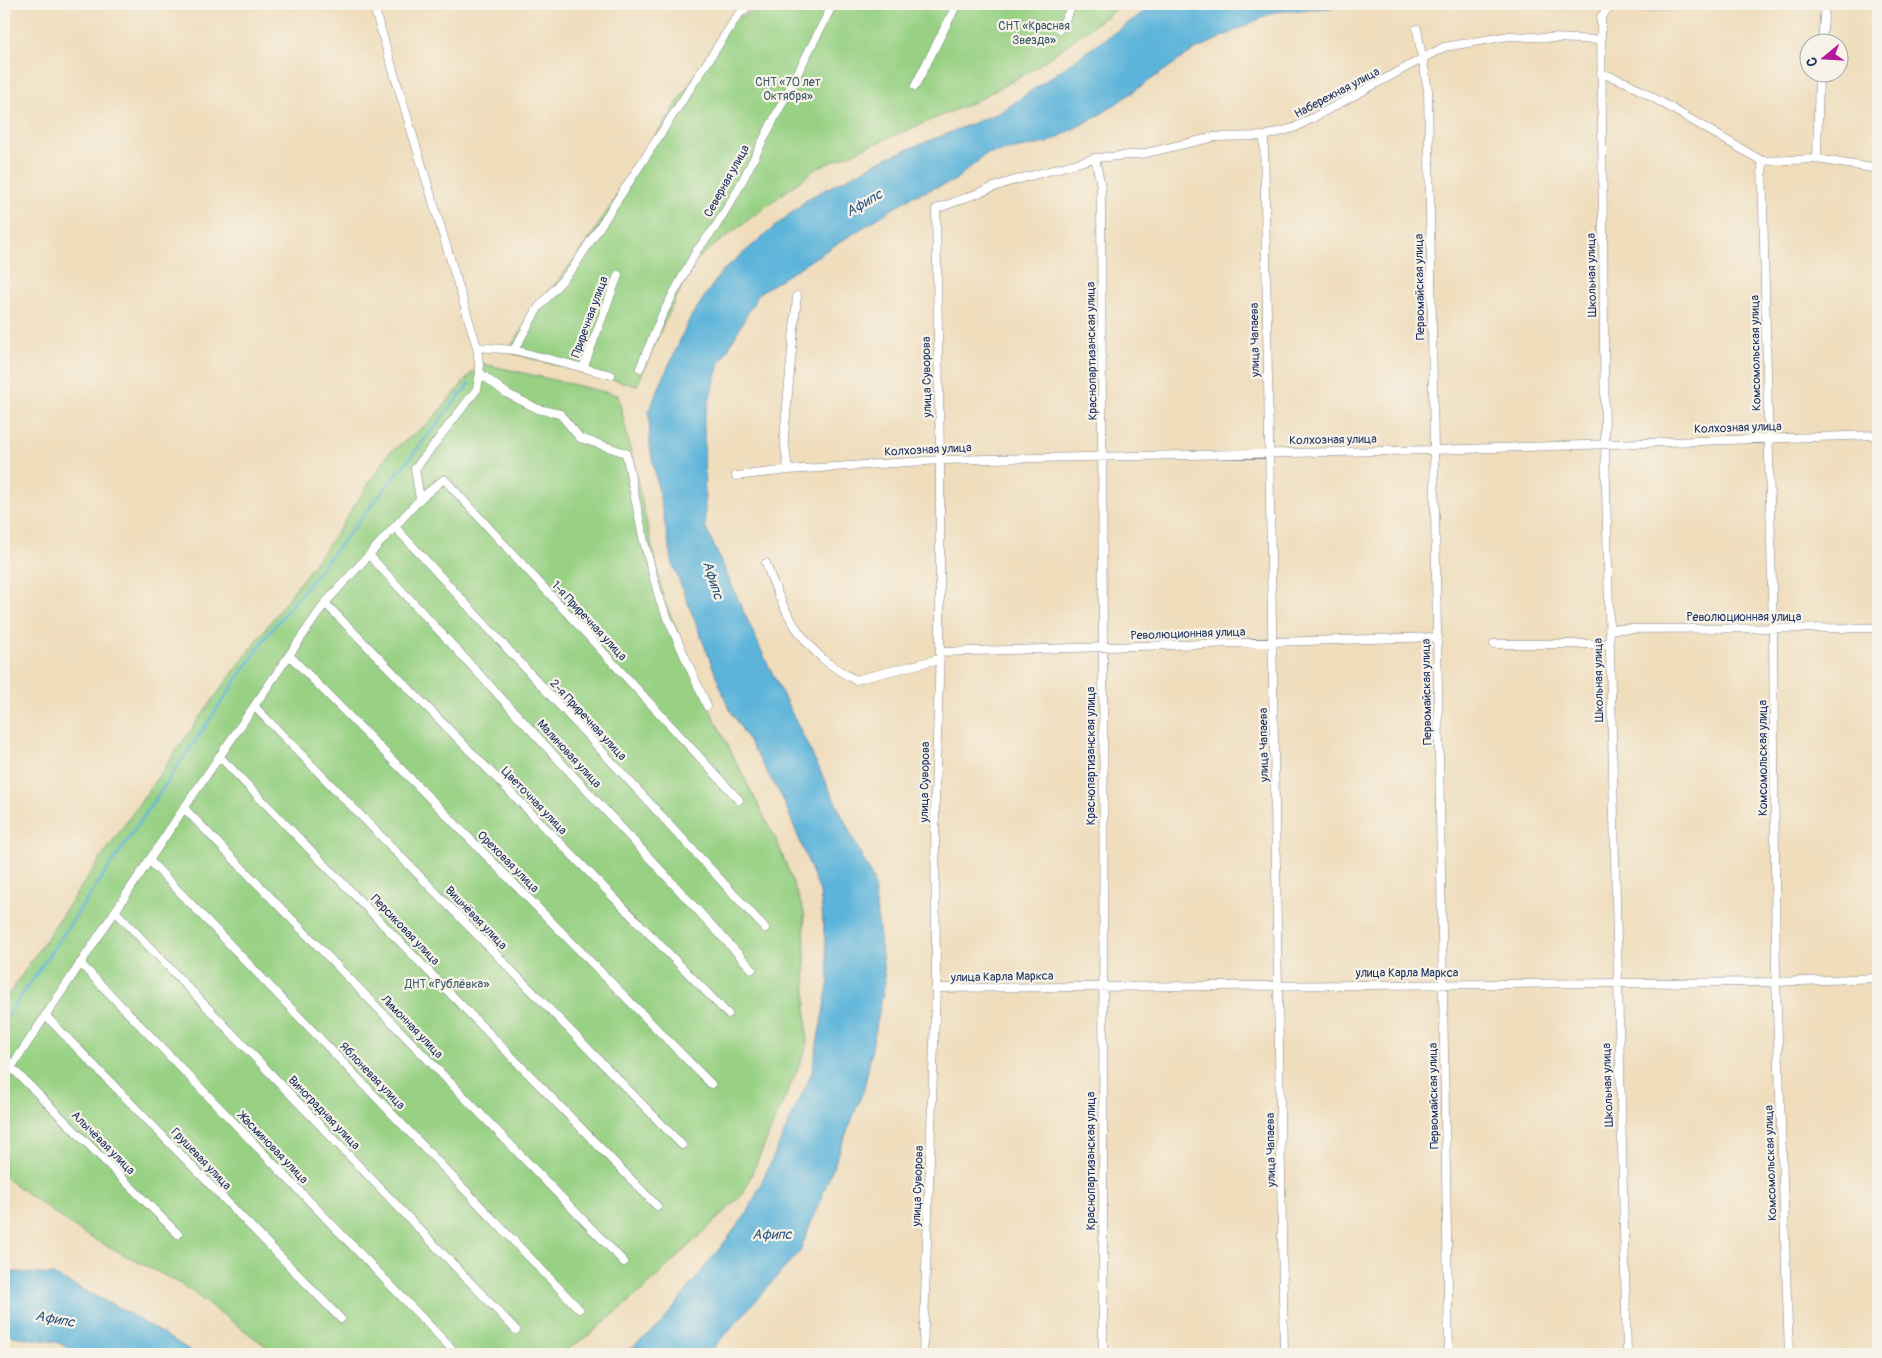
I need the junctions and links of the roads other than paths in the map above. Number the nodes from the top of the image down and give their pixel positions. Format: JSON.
{"nodes":[{"id":1,"x":372,"y":4,"type":"edge"},
{"id":2,"x":751,"y":4,"type":"edge"},
{"id":3,"x":833,"y":4,"type":"edge"},
{"id":4,"x":957,"y":4,"type":"edge"},
{"id":5,"x":1073,"y":4,"type":"edge"},
{"id":6,"x":1743,"y":4,"type":"edge"},
{"id":7,"x":1826,"y":4,"type":"edge"},
{"id":8,"x":1060,"y":29,"type":"dead end"},
{"id":9,"x":1417,"y":30,"type":"dead end"},
{"id":10,"x":1823,"y":32,"type":"edge"},
{"id":11,"x":1600,"y":40,"type":"junction"},
{"id":12,"x":1424,"y":59,"type":"junction"},
{"id":13,"x":1601,"y":73,"type":"junction"},
{"id":14,"x":1820,"y":82,"type":"edge"},
{"id":15,"x":915,"y":86,"type":"dead end"},
{"id":16,"x":1264,"y":136,"type":"junction"},
{"id":17,"x":1095,"y":158,"type":"junction"},
{"id":18,"x":1818,"y":159,"type":"junction"},
{"id":19,"x":1762,"y":161,"type":"junction"},
{"id":20,"x":1878,"y":169,"type":"edge"},
{"id":21,"x":936,"y":209,"type":"joint"},
{"id":22,"x":618,"y":274,"type":"dead end"},
{"id":23,"x":797,"y":296,"type":"dead end"},
{"id":24,"x":477,"y":346,"type":"junction"},
{"id":25,"x":514,"y":350,"type":"junction"},
{"id":26,"x":584,"y":366,"type":"junction"},
{"id":27,"x":640,"y":368,"type":"dead end"},
{"id":28,"x":480,"y":373,"type":"junction"},
{"id":29,"x":611,"y":375,"type":"dead end"},
{"id":30,"x":1878,"y":435,"type":"edge"},
{"id":31,"x":1769,"y":438,"type":"junction"},
{"id":32,"x":1605,"y":445,"type":"junction"},
{"id":33,"x":1434,"y":450,"type":"junction"},
{"id":34,"x":1268,"y":453,"type":"junction"},
{"id":35,"x":1104,"y":456,"type":"junction"},
{"id":36,"x":940,"y":460,"type":"junction"},
{"id":37,"x":788,"y":470,"type":"junction"},
{"id":38,"x":736,"y":476,"type":"dead end"},
{"id":39,"x":420,"y":499,"type":"junction"},
{"id":40,"x":395,"y":527,"type":"junction"},
{"id":41,"x":369,"y":555,"type":"junction"},
{"id":42,"x":766,"y":563,"type":"dead end"},
{"id":43,"x":325,"y":603,"type":"junction"},
{"id":44,"x":1878,"y":628,"type":"edge"},
{"id":45,"x":1609,"y":629,"type":"junction"},
{"id":46,"x":1773,"y":629,"type":"junction"},
{"id":47,"x":1438,"y":637,"type":"junction"},
{"id":48,"x":1273,"y":643,"type":"junction"},
{"id":49,"x":1494,"y":644,"type":"dead end"},
{"id":50,"x":1610,"y":644,"type":"junction"},
{"id":51,"x":1102,"y":648,"type":"junction"},
{"id":52,"x":289,"y":655,"type":"junction"},
{"id":53,"x":939,"y":656,"type":"junction"},
{"id":54,"x":254,"y":706,"type":"junction"},
{"id":55,"x":707,"y":706,"type":"dead end"},
{"id":56,"x":219,"y":756,"type":"junction"},
{"id":57,"x":739,"y":800,"type":"dead end"},
{"id":58,"x":184,"y":808,"type":"junction"},
{"id":59,"x":149,"y":860,"type":"junction"},
{"id":60,"x":115,"y":911,"type":"junction"},
{"id":61,"x":765,"y":928,"type":"dead end"},
{"id":62,"x":80,"y":963,"type":"junction"},
{"id":63,"x":752,"y":968,"type":"dead end"},
{"id":64,"x":1878,"y":978,"type":"edge"},
{"id":65,"x":1776,"y":982,"type":"junction"},
{"id":66,"x":1617,"y":983,"type":"junction"},
{"id":67,"x":1444,"y":984,"type":"junction"},
{"id":68,"x":1280,"y":985,"type":"junction"},
{"id":69,"x":1103,"y":987,"type":"junction"},
{"id":70,"x":936,"y":988,"type":"junction"},
{"id":71,"x":728,"y":1014,"type":"dead end"},
{"id":72,"x":45,"y":1016,"type":"junction"},
{"id":73,"x":11,"y":1068,"type":"junction"},
{"id":74,"x":4,"y":1078,"type":"edge"},
{"id":75,"x":712,"y":1084,"type":"dead end"},
{"id":76,"x":682,"y":1145,"type":"dead end"},
{"id":77,"x":658,"y":1206,"type":"dead end"},
{"id":78,"x":178,"y":1234,"type":"dead end"},
{"id":79,"x":624,"y":1262,"type":"dead end"},
{"id":80,"x":579,"y":1309,"type":"dead end"},
{"id":81,"x":341,"y":1319,"type":"dead end"},
{"id":82,"x":516,"y":1330,"type":"dead end"},
{"id":83,"x":450,"y":1348,"type":"dead end"},
{"id":84,"x":923,"y":1354,"type":"edge"},
{"id":85,"x":1102,"y":1354,"type":"edge"},
{"id":86,"x":1284,"y":1354,"type":"edge"},
{"id":87,"x":1449,"y":1354,"type":"edge"},
{"id":88,"x":1627,"y":1354,"type":"edge"},
{"id":89,"x":1789,"y":1354,"type":"edge"}],
"edges":[{"from":1,"to":24,"type":"street"},
{"from":2,"to":25,"type":"street"},
{"from":3,"to":27,"type":"street","name":"Северная улица"},
{"from":4,"to":15,"type":"street"},
{"from":5,"to":8,"type":"street"},
{"from":6,"to":11,"type":"street","name":"Школьная улица"},
{"from":7,"to":10,"type":"street"},
{"from":9,"to":12,"type":"street","name":"Первомайская улица"},
{"from":11,"to":12,"type":"street","name":"Набережная улица"},
{"from":11,"to":13,"type":"street","name":"Школьная улица"},
{"from":12,"to":16,"type":"street","name":"Набережная улица"},
{"from":12,"to":33,"type":"street","name":"Первомайская улица"},
{"from":13,"to":19,"type":"street"},
{"from":13,"to":32,"type":"street","name":"Школьная улица"},
{"from":14,"to":18,"type":"street"},
{"from":16,"to":17,"type":"street","name":"Набережная улица"},
{"from":16,"to":34,"type":"street","name":"улица Чапаева"},
{"from":17,"to":21,"type":"street","name":"Набережная улица"},
{"from":17,"to":35,"type":"street","name":"Краснопартизанская улица"},
{"from":18,"to":19,"type":"street"},
{"from":18,"to":20,"type":"street"},
{"from":19,"to":31,"type":"street","name":"Комсомольская улица"},
{"from":21,"to":36,"type":"street","name":"улица Суворова"},
{"from":22,"to":26,"type":"street","name":"Приречная улица"},
{"from":23,"to":37,"type":"street"},
{"from":24,"to":25,"type":"street"},
{"from":24,"to":28,"type":"street"},
{"from":25,"to":26,"type":"street"},
{"from":26,"to":29,"type":"street"},
{"from":28,"to":39,"type":"street"},
{"from":28,"to":55,"type":"street"},
{"from":30,"to":31,"type":"street","name":"Колхозная улица"},
{"from":31,"to":32,"type":"street","name":"Колхозная улица"},
{"from":31,"to":46,"type":"street","name":"Комсомольская улица"},
{"from":32,"to":33,"type":"street","name":"Колхозная улица"},
{"from":32,"to":45,"type":"street","name":"Школьная улица"},
{"from":33,"to":34,"type":"street","name":"Колхозная улица"},
{"from":33,"to":47,"type":"street","name":"Первомайская улица"},
{"from":34,"to":35,"type":"street","name":"Колхозная улица"},
{"from":34,"to":48,"type":"street","name":"улица Чапаева"},
{"from":35,"to":36,"type":"street","name":"Колхозная улица"},
{"from":35,"to":51,"type":"street","name":"Краснопартизанская улица"},
{"from":36,"to":37,"type":"street","name":"Колхозная улица"},
{"from":36,"to":53,"type":"street","name":"улица Суворова"},
{"from":37,"to":38,"type":"street","name":"Колхозная улица"},
{"from":39,"to":40,"type":"street"},
{"from":39,"to":57,"type":"street","name":"1-я Приречная улица"},
{"from":40,"to":41,"type":"street"},
{"from":40,"to":61,"type":"street","name":"2-я Приречная улица"},
{"from":41,"to":43,"type":"street"},
{"from":41,"to":63,"type":"street","name":"Малиновая улица"},
{"from":42,"to":53,"type":"street","name":"Революционная улица"},
{"from":43,"to":52,"type":"street"},
{"from":43,"to":71,"type":"street","name":"Цветочная улица"},
{"from":44,"to":46,"type":"street","name":"Революционная улица"},
{"from":45,"to":46,"type":"street","name":"Революционная улица"},
{"from":45,"to":50,"type":"street","name":"Школьная улица"},
{"from":46,"to":65,"type":"street","name":"Комсомольская улица"},
{"from":47,"to":48,"type":"street","name":"Революционная улица"},
{"from":47,"to":67,"type":"street","name":"Первомайская улица"},
{"from":48,"to":51,"type":"street","name":"Революционная улица"},
{"from":48,"to":68,"type":"street","name":"улица Чапаева"},
{"from":49,"to":50,"type":"street"},
{"from":50,"to":66,"type":"street","name":"Школьная улица"},
{"from":51,"to":53,"type":"street","name":"Революционная улица"},
{"from":51,"to":69,"type":"street","name":"Краснопартизанская улица"},
{"from":52,"to":54,"type":"street"},
{"from":52,"to":75,"type":"street","name":"Ореховая улица"},
{"from":53,"to":70,"type":"street","name":"улица Суворова"},
{"from":54,"to":56,"type":"street"},
{"from":54,"to":76,"type":"street","name":"Вишнёвая улица"},
{"from":56,"to":58,"type":"street"},
{"from":56,"to":77,"type":"street","name":"Персиковая улица"},
{"from":58,"to":59,"type":"street"},
{"from":58,"to":79,"type":"street","name":"Лимонная улица"},
{"from":59,"to":60,"type":"street"},
{"from":59,"to":80,"type":"street","name":"Яблоневая улица"},
{"from":60,"to":62,"type":"street"},
{"from":60,"to":82,"type":"street","name":"Виноградная улица"},
{"from":62,"to":72,"type":"street"},
{"from":62,"to":83,"type":"street","name":"Жасминовая улица"},
{"from":64,"to":65,"type":"street","name":"улица Карла Маркса"},
{"from":65,"to":66,"type":"street","name":"улица Карла Маркса"},
{"from":65,"to":89,"type":"street","name":"Комсомольская улица"},
{"from":66,"to":67,"type":"street","name":"улица Карла Маркса"},
{"from":66,"to":88,"type":"street","name":"Школьная улица"},
{"from":67,"to":68,"type":"street","name":"улица Карла Маркса"},
{"from":67,"to":87,"type":"street","name":"Первомайская улица"},
{"from":68,"to":69,"type":"street","name":"улица Карла Маркса"},
{"from":68,"to":86,"type":"street","name":"улица Чапаева"},
{"from":69,"to":70,"type":"street","name":"улица Карла Маркса"},
{"from":69,"to":85,"type":"street","name":"Краснопартизанская улица"},
{"from":70,"to":84,"type":"street","name":"улица Суворова"},
{"from":72,"to":73,"type":"street"},
{"from":72,"to":81,"type":"street","name":"Грушевая улица"},
{"from":73,"to":74,"type":"street"},
{"from":73,"to":78,"type":"street","name":"Алычёвая улица"}]}
